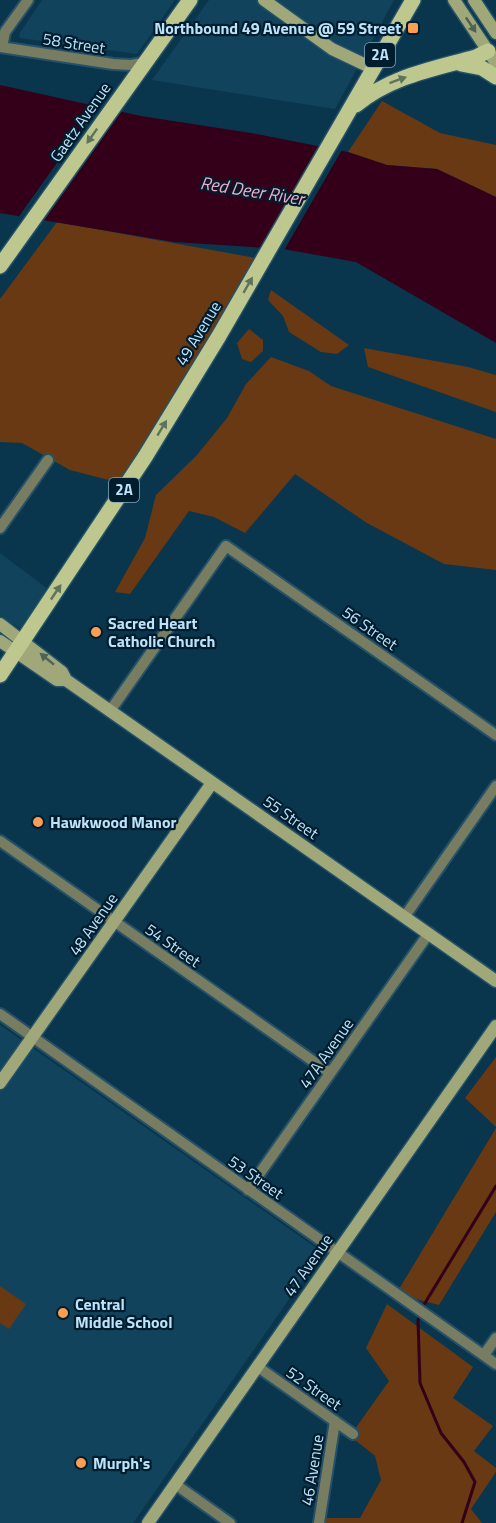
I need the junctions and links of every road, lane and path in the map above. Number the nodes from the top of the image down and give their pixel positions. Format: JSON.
{"nodes":[{"id":1,"x":28,"y":0,"type":"edge"},
{"id":2,"x":190,"y":0,"type":"edge"},
{"id":3,"x":264,"y":0,"type":"edge"},
{"id":4,"x":413,"y":0,"type":"edge"},
{"id":5,"x":454,"y":0,"type":"edge"},
{"id":6,"x":474,"y":0,"type":"edge"},
{"id":7,"x":496,"y":33,"type":"edge"},
{"id":8,"x":1,"y":47,"type":"edge"},
{"id":9,"x":493,"y":51,"type":"edge"},
{"id":10,"x":143,"y":63,"type":"junction"},
{"id":11,"x":455,"y":63,"type":"junction"},
{"id":12,"x":372,"y":68,"type":"junction"},
{"id":13,"x":496,"y":77,"type":"edge"},
{"id":14,"x":348,"y":112,"type":"junction"},
{"id":15,"x":0,"y":266,"type":"edge"},
{"id":16,"x":48,"y":460,"type":"dead end"},
{"id":17,"x":0,"y":528,"type":"edge"},
{"id":18,"x":0,"y":624,"type":"edge"},
{"id":19,"x":0,"y":640,"type":"edge"},
{"id":20,"x":20,"y":646,"type":"junction"},
{"id":21,"x":0,"y":675,"type":"edge"},
{"id":22,"x":110,"y":711,"type":"junction"},
{"id":23,"x":496,"y":735,"type":"edge"},
{"id":24,"x":212,"y":783,"type":"junction"},
{"id":25,"x":496,"y":786,"type":"edge"},
{"id":26,"x":0,"y":841,"type":"edge"},
{"id":27,"x":405,"y":916,"type":"junction"},
{"id":28,"x":115,"y":922,"type":"junction"},
{"id":29,"x":429,"y":933,"type":"junction"},
{"id":30,"x":496,"y":981,"type":"edge"},
{"id":31,"x":0,"y":1014,"type":"edge"},
{"id":32,"x":496,"y":1026,"type":"edge"},
{"id":33,"x":32,"y":1037,"type":"junction"},
{"id":34,"x":330,"y":1073,"type":"junction"},
{"id":35,"x":0,"y":1083,"type":"edge"},
{"id":36,"x":248,"y":1190,"type":"junction"},
{"id":37,"x":338,"y":1252,"type":"junction"},
{"id":38,"x":496,"y":1338,"type":"edge"},
{"id":39,"x":484,"y":1355,"type":"junction"},
{"id":40,"x":496,"y":1364,"type":"edge"},
{"id":41,"x":258,"y":1367,"type":"junction"},
{"id":42,"x":335,"y":1421,"type":"junction"},
{"id":43,"x":353,"y":1434,"type":"dead end"},
{"id":44,"x":175,"y":1484,"type":"junction"},
{"id":45,"x":148,"y":1523,"type":"edge"},
{"id":46,"x":230,"y":1523,"type":"edge"},
{"id":47,"x":319,"y":1523,"type":"edge"}],
"edges":[{"from":1,"to":8,"type":"street"},
{"from":2,"to":10,"type":"main road","name":"Gaetz Avenue"},
{"from":3,"to":12,"type":"street"},
{"from":4,"to":12,"type":"main road","name":"49 Avenue","number":"2A"},
{"from":5,"to":9,"type":"street","one_way":true},
{"from":6,"to":7,"type":"street"},
{"from":8,"to":10,"type":"street","name":"58 Street"},
{"from":9,"to":11,"type":"main road"},
{"from":10,"to":15,"type":"main road","name":"Gaetz Avenue","one_way":true},
{"from":11,"to":13,"type":"main road"},
{"from":14,"to":11,"type":"main road","one_way":true},
{"from":12,"to":14,"type":"main road","name":"49 Avenue","number":"2A"},
{"from":20,"to":14,"type":"main road","name":"49 Avenue","number":"2A","one_way":true},
{"from":16,"to":17,"type":"street"},
{"from":18,"to":20,"type":"street","name":"55 Street"},
{"from":19,"to":20,"type":"street","name":"55 Street"},
{"from":20,"to":21,"type":"main road","name":"49 Avenue","number":"2A"},
{"from":20,"to":22,"type":"street","name":"55 Street"},
{"from":22,"to":23,"type":"street","name":"56 Street"},
{"from":22,"to":24,"type":"street","name":"55 Street"},
{"from":24,"to":27,"type":"street","name":"55 Street"},
{"from":24,"to":28,"type":"street","name":"48 Avenue"},
{"from":25,"to":27,"type":"street"},
{"from":26,"to":28,"type":"street","name":"54 Street"},
{"from":27,"to":29,"type":"street","name":"55 Street"},
{"from":28,"to":33,"type":"street","name":"48 Avenue"},
{"from":28,"to":34,"type":"street","name":"54 Street"},
{"from":29,"to":30,"type":"street","name":"55 Street"},
{"from":29,"to":34,"type":"street","name":"47A Avenue"},
{"from":31,"to":33,"type":"street","name":"53 Street"},
{"from":32,"to":37,"type":"street","name":"47 Avenue"},
{"from":33,"to":35,"type":"street","name":"48 Avenue"},
{"from":33,"to":36,"type":"street","name":"53 Street"},
{"from":34,"to":36,"type":"street","name":"47A Avenue"},
{"from":36,"to":37,"type":"street","name":"53 Street"},
{"from":37,"to":39,"type":"street","name":"53 Street"},
{"from":37,"to":41,"type":"street","name":"47 Avenue"},
{"from":38,"to":39,"type":"street"},
{"from":39,"to":40,"type":"street","name":"53 Street"},
{"from":41,"to":42,"type":"street","name":"52 Street"},
{"from":41,"to":44,"type":"street","name":"47 Avenue"},
{"from":42,"to":43,"type":"street","name":"52 Street"},
{"from":42,"to":47,"type":"street","name":"46 Avenue"},
{"from":44,"to":45,"type":"street","name":"47 Avenue"},
{"from":44,"to":46,"type":"street"}]}
